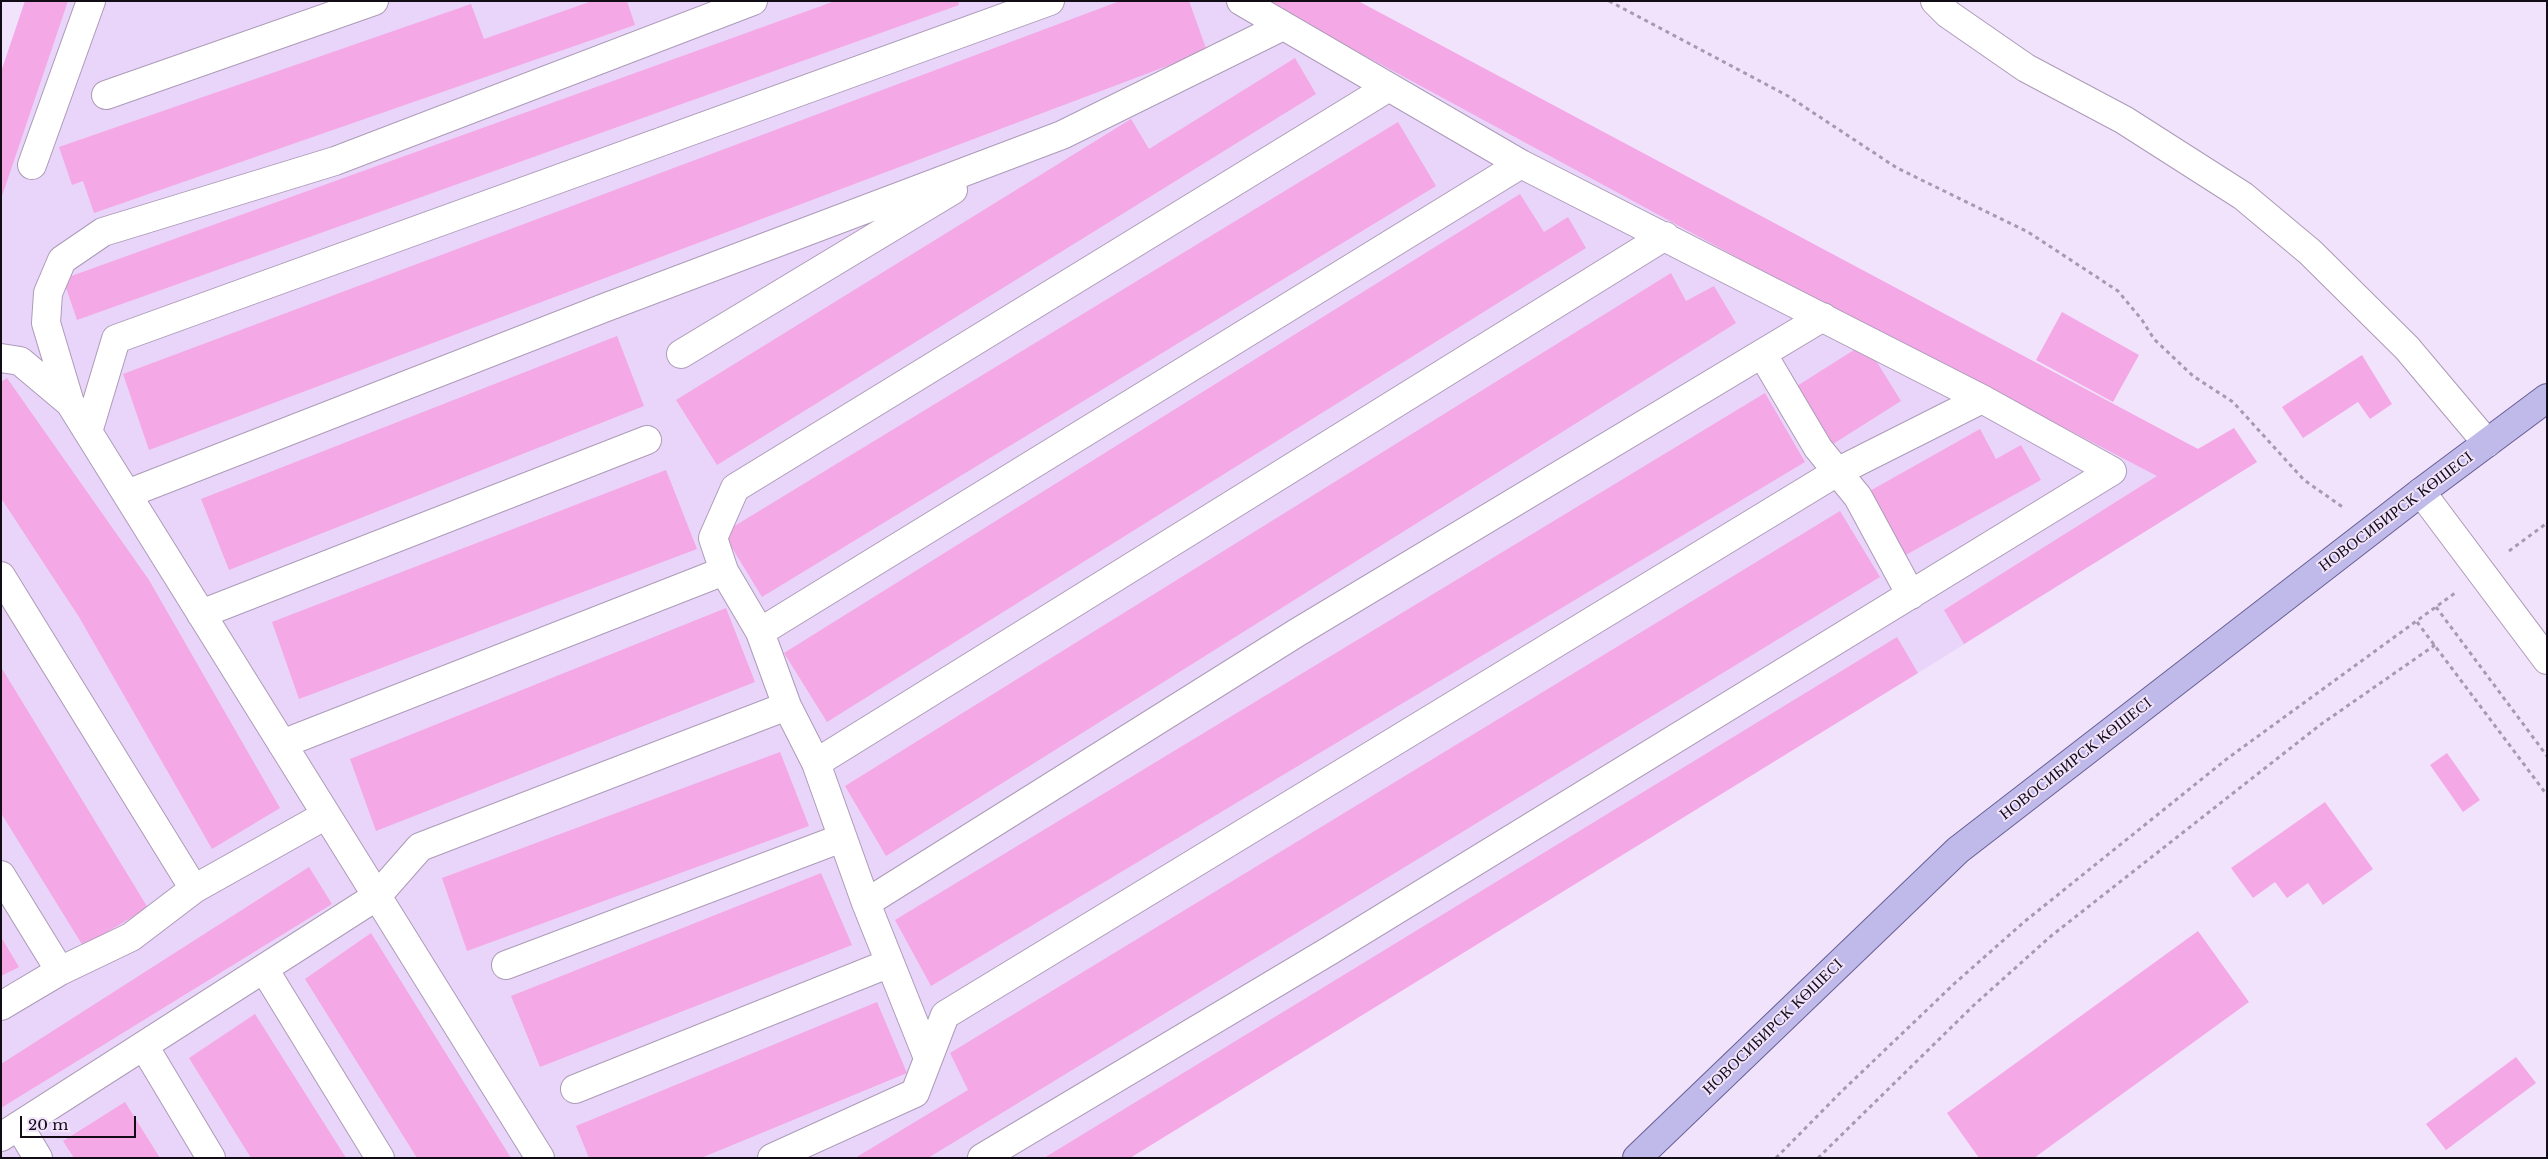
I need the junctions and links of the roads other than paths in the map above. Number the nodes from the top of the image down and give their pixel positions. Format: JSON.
{"nodes":[{"id":1,"x":91,"y":1,"type":"edge"},
{"id":2,"x":374,"y":1,"type":"edge"},
{"id":3,"x":1050,"y":1,"type":"edge"},
{"id":4,"x":1241,"y":1,"type":"edge"},
{"id":5,"x":1935,"y":1,"type":"edge"},
{"id":6,"x":747,"y":2,"type":"edge"},
{"id":7,"x":1283,"y":26,"type":"junction"},
{"id":8,"x":1389,"y":88,"type":"junction"},
{"id":9,"x":106,"y":95,"type":"dead end"},
{"id":10,"x":1012,"y":154,"type":"junction"},
{"id":11,"x":1521,"y":164,"type":"junction"},
{"id":12,"x":32,"y":166,"type":"dead end"},
{"id":13,"x":1665,"y":236,"type":"junction"},
{"id":14,"x":1823,"y":317,"type":"junction"},
{"id":15,"x":681,"y":354,"type":"dead end"},
{"id":16,"x":1763,"y":355,"type":"junction"},
{"id":17,"x":1,"y":358,"type":"edge"},
{"id":18,"x":2547,"y":398,"type":"edge"},
{"id":19,"x":1982,"y":399,"type":"junction"},
{"id":20,"x":70,"y":403,"type":"junction"},
{"id":21,"x":88,"y":432,"type":"junction"},
{"id":22,"x":647,"y":440,"type":"dead end"},
{"id":23,"x":2487,"y":443,"type":"junction"},
{"id":24,"x":1837,"y":472,"type":"junction"},
{"id":25,"x":2421,"y":492,"type":"junction"},
{"id":26,"x":127,"y":494,"type":"junction"},
{"id":27,"x":724,"y":571,"type":"junction"},
{"id":28,"x":1,"y":576,"type":"edge"},
{"id":29,"x":1912,"y":595,"type":"junction"},
{"id":30,"x":201,"y":614,"type":"junction"},
{"id":31,"x":760,"y":632,"type":"junction"},
{"id":32,"x":2547,"y":660,"type":"edge"},
{"id":33,"x":788,"y":706,"type":"junction"},
{"id":34,"x":282,"y":744,"type":"junction"},
{"id":35,"x":816,"y":763,"type":"junction"},
{"id":36,"x":326,"y":815,"type":"junction"},
{"id":37,"x":842,"y":838,"type":"junction"},
{"id":38,"x":1,"y":874,"type":"edge"},
{"id":39,"x":194,"y":888,"type":"junction"},
{"id":40,"x":377,"y":896,"type":"junction"},
{"id":41,"x":866,"y":903,"type":"junction"},
{"id":42,"x":890,"y":963,"type":"junction"},
{"id":43,"x":506,"y":966,"type":"dead end"},
{"id":44,"x":264,"y":969,"type":"junction"},
{"id":45,"x":60,"y":971,"type":"junction"},
{"id":46,"x":1,"y":1006,"type":"edge"},
{"id":47,"x":144,"y":1046,"type":"junction"},
{"id":48,"x":928,"y":1058,"type":"junction"},
{"id":49,"x":575,"y":1089,"type":"dead end"},
{"id":50,"x":10,"y":1131,"type":"edge"},
{"id":51,"x":782,"y":1156,"type":"edge"},
{"id":52,"x":38,"y":1158,"type":"edge"},
{"id":53,"x":211,"y":1158,"type":"edge"},
{"id":54,"x":380,"y":1158,"type":"edge"},
{"id":55,"x":540,"y":1158,"type":"edge"},
{"id":56,"x":982,"y":1158,"type":"edge"},
{"id":57,"x":1637,"y":1158,"type":"edge"}],
"edges":[{"from":1,"to":12,"type":"street"},
{"from":2,"to":9,"type":"street"},
{"from":3,"to":21,"type":"street"},
{"from":4,"to":7,"type":"street"},
{"from":5,"to":23,"type":"street"},
{"from":6,"to":20,"type":"street"},
{"from":7,"to":8,"type":"street"},
{"from":7,"to":10,"type":"street"},
{"from":8,"to":11,"type":"street"},
{"from":8,"to":27,"type":"street"},
{"from":10,"to":15,"type":"street"},
{"from":10,"to":26,"type":"street"},
{"from":11,"to":13,"type":"street"},
{"from":11,"to":31,"type":"street"},
{"from":13,"to":14,"type":"street"},
{"from":13,"to":35,"type":"street"},
{"from":14,"to":16,"type":"street"},
{"from":14,"to":19,"type":"street"},
{"from":16,"to":24,"type":"street"},
{"from":16,"to":41,"type":"street"},
{"from":17,"to":20,"type":"street"},
{"from":18,"to":23,"type":"main road","name":"НОВОСИБИРСК КӨШЕСІ"},
{"from":19,"to":24,"type":"street"},
{"from":19,"to":29,"type":"street"},
{"from":20,"to":21,"type":"street"},
{"from":21,"to":26,"type":"street"},
{"from":22,"to":30,"type":"street"},
{"from":23,"to":25,"type":"main road","name":"НОВОСИБИРСК КӨШЕСІ"},
{"from":24,"to":29,"type":"street"},
{"from":24,"to":48,"type":"street"},
{"from":25,"to":32,"type":"street"},
{"from":25,"to":57,"type":"main road","name":"НОВОСИБИРСК КӨШЕСІ"},
{"from":26,"to":30,"type":"street"},
{"from":27,"to":31,"type":"street"},
{"from":27,"to":34,"type":"street"},
{"from":28,"to":39,"type":"street"},
{"from":29,"to":56,"type":"street"},
{"from":30,"to":34,"type":"street"},
{"from":31,"to":33,"type":"street"},
{"from":33,"to":35,"type":"street"},
{"from":33,"to":40,"type":"street"},
{"from":34,"to":36,"type":"street"},
{"from":35,"to":37,"type":"street"},
{"from":36,"to":39,"type":"street"},
{"from":36,"to":40,"type":"street"},
{"from":37,"to":41,"type":"street"},
{"from":37,"to":43,"type":"street"},
{"from":38,"to":45,"type":"street"},
{"from":39,"to":45,"type":"street"},
{"from":40,"to":44,"type":"street"},
{"from":40,"to":55,"type":"street"},
{"from":41,"to":42,"type":"street"},
{"from":42,"to":48,"type":"street"},
{"from":42,"to":49,"type":"street"},
{"from":44,"to":47,"type":"street"},
{"from":44,"to":54,"type":"street"},
{"from":45,"to":46,"type":"street"},
{"from":47,"to":50,"type":"street"},
{"from":47,"to":53,"type":"street"},
{"from":48,"to":51,"type":"street"},
{"from":50,"to":52,"type":"street"}]}
